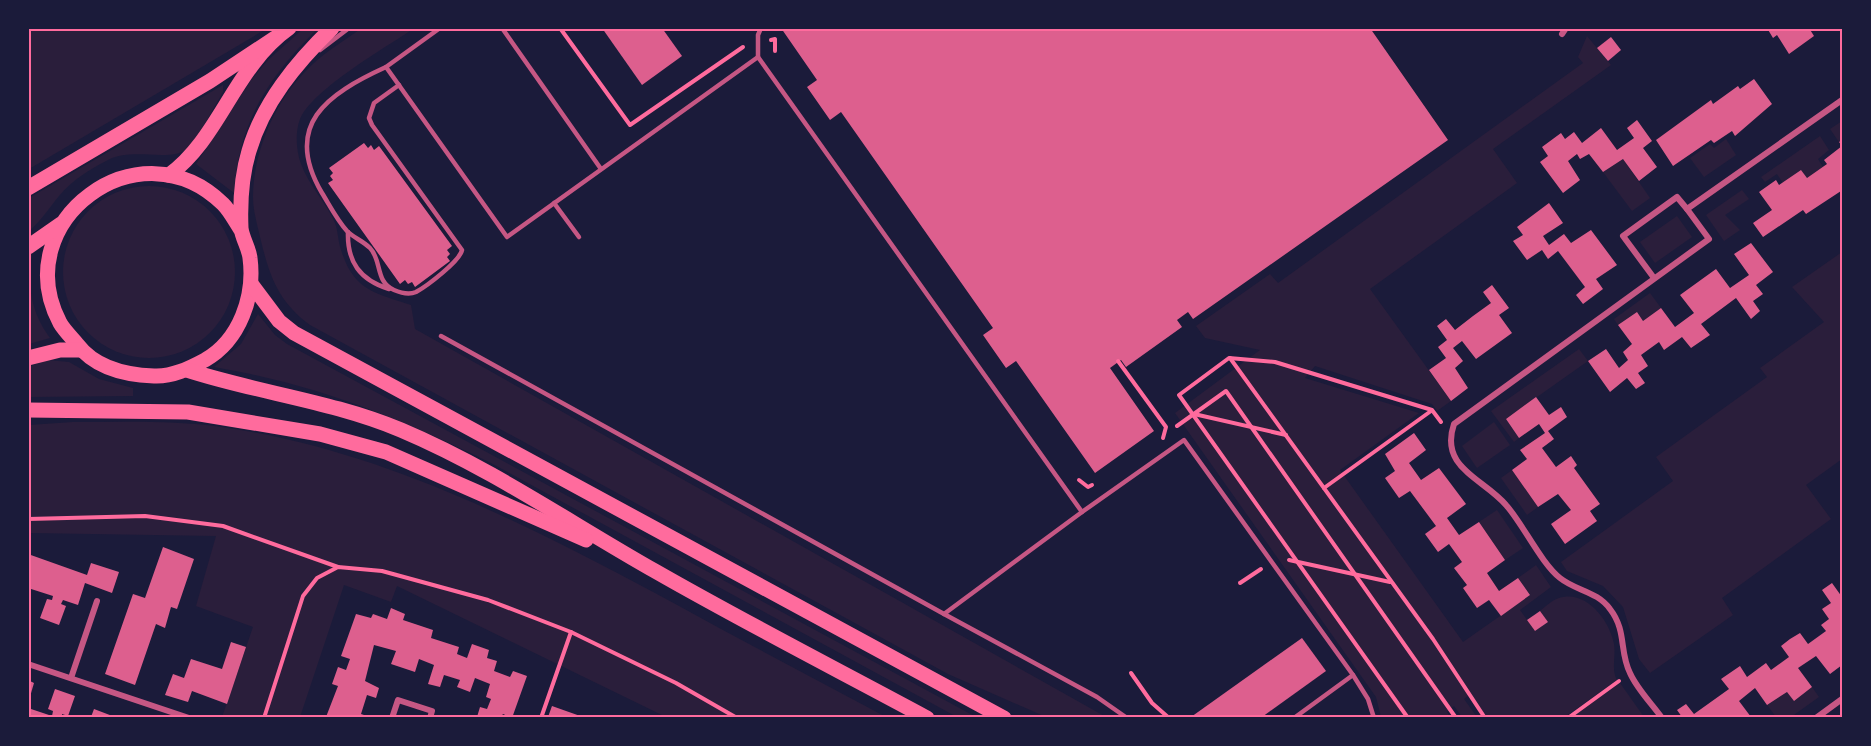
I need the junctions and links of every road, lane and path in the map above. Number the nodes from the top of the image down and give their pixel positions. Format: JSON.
{"nodes":[{"id":1,"x":289,"y":28,"type":"edge"},
{"id":2,"x":332,"y":28,"type":"edge"},
{"id":3,"x":349,"y":28,"type":"edge"},
{"id":4,"x":440,"y":28,"type":"edge"},
{"id":5,"x":502,"y":28,"type":"edge"},
{"id":6,"x":560,"y":28,"type":"edge"},
{"id":7,"x":761,"y":28,"type":"edge"},
{"id":8,"x":275,"y":38,"type":"junction"},
{"id":9,"x":757,"y":43,"type":"junction"},
{"id":10,"x":775,"y":54,"type":"dead end"},
{"id":11,"x":758,"y":57,"type":"junction"},
{"id":12,"x":386,"y":67,"type":"junction"},
{"id":13,"x":293,"y":69,"type":"junction"},
{"id":14,"x":399,"y":85,"type":"junction"},
{"id":15,"x":1842,"y":100,"type":"edge"},
{"id":16,"x":601,"y":169,"type":"junction"},
{"id":17,"x":169,"y":175,"type":"junction"},
{"id":18,"x":28,"y":188,"type":"edge"},
{"id":19,"x":554,"y":203,"type":"junction"},
{"id":20,"x":1687,"y":209,"type":"junction"},
{"id":21,"x":62,"y":224,"type":"junction"},
{"id":22,"x":241,"y":230,"type":"junction"},
{"id":23,"x":348,"y":232,"type":"junction"},
{"id":24,"x":579,"y":237,"type":"dead end"},
{"id":25,"x":28,"y":247,"type":"edge"},
{"id":26,"x":1653,"y":278,"type":"junction"},
{"id":27,"x":252,"y":285,"type":"junction"},
{"id":28,"x":392,"y":289,"type":"junction"},
{"id":29,"x":441,"y":336,"type":"dead end"},
{"id":30,"x":81,"y":350,"type":"junction"},
{"id":31,"x":28,"y":358,"type":"edge"},
{"id":32,"x":1229,"y":358,"type":"junction"},
{"id":33,"x":187,"y":370,"type":"junction"},
{"id":34,"x":28,"y":410,"type":"edge"},
{"id":35,"x":1432,"y":410,"type":"junction"},
{"id":36,"x":1193,"y":414,"type":"junction"},
{"id":37,"x":1252,"y":428,"type":"junction"},
{"id":38,"x":1286,"y":435,"type":"junction"},
{"id":39,"x":1450,"y":435,"type":"junction"},
{"id":40,"x":1154,"y":442,"type":"dead end"},
{"id":41,"x":1073,"y":471,"type":"dead end"},
{"id":42,"x":1097,"y":483,"type":"dead end"},
{"id":43,"x":1324,"y":488,"type":"junction"},
{"id":44,"x":1082,"y":512,"type":"junction"},
{"id":45,"x":28,"y":519,"type":"edge"},
{"id":46,"x":1271,"y":561,"type":"junction"},
{"id":47,"x":1300,"y":563,"type":"junction"},
{"id":48,"x":338,"y":567,"type":"junction"},
{"id":49,"x":655,"y":571,"type":"junction"},
{"id":50,"x":1355,"y":575,"type":"junction"},
{"id":51,"x":1391,"y":582,"type":"junction"},
{"id":52,"x":97,"y":601,"type":"dead end"},
{"id":53,"x":944,"y":614,"type":"junction"},
{"id":54,"x":571,"y":632,"type":"junction"},
{"id":55,"x":28,"y":664,"type":"edge"},
{"id":56,"x":1131,"y":673,"type":"dead end"},
{"id":57,"x":1630,"y":673,"type":"junction"},
{"id":58,"x":1353,"y":675,"type":"junction"},
{"id":59,"x":71,"y":678,"type":"junction"},
{"id":60,"x":1842,"y":699,"type":"edge"},
{"id":61,"x":998,"y":714,"type":"edge"},
{"id":62,"x":189,"y":717,"type":"edge"},
{"id":63,"x":264,"y":717,"type":"edge"},
{"id":64,"x":392,"y":717,"type":"edge"},
{"id":65,"x":430,"y":717,"type":"edge"},
{"id":66,"x":541,"y":717,"type":"edge"},
{"id":67,"x":737,"y":717,"type":"edge"},
{"id":68,"x":927,"y":717,"type":"edge"},
{"id":69,"x":1009,"y":717,"type":"edge"},
{"id":70,"x":1127,"y":717,"type":"edge"},
{"id":71,"x":1169,"y":717,"type":"edge"},
{"id":72,"x":1294,"y":717,"type":"edge"},
{"id":73,"x":1374,"y":717,"type":"edge"},
{"id":74,"x":1408,"y":717,"type":"edge"},
{"id":75,"x":1456,"y":717,"type":"edge"},
{"id":76,"x":1485,"y":717,"type":"edge"},
{"id":77,"x":1568,"y":717,"type":"edge"},
{"id":78,"x":1662,"y":717,"type":"edge"},
{"id":79,"x":1816,"y":717,"type":"edge"}],
"edges":[{"from":1,"to":8,"type":"main road"},
{"from":2,"to":13,"type":"main road"},
{"from":3,"to":13,"type":"lane"},
{"from":4,"to":12,"type":"lane"},
{"from":5,"to":16,"type":"lane"},
{"from":6,"to":9,"type":"path"},
{"from":7,"to":9,"type":"lane"},
{"from":8,"to":17,"type":"main road"},
{"from":8,"to":18,"type":"main road"},
{"from":9,"to":10,"type":"path"},
{"from":9,"to":11,"type":"lane"},
{"from":11,"to":16,"type":"lane"},
{"from":11,"to":44,"type":"lane"},
{"from":12,"to":14,"type":"lane"},
{"from":12,"to":23,"type":"lane"},
{"from":13,"to":22,"type":"main road"},
{"from":14,"to":19,"type":"lane"},
{"from":14,"to":28,"type":"lane"},
{"from":15,"to":20,"type":"street"},
{"from":16,"to":19,"type":"lane"},
{"from":17,"to":21,"type":"main road"},
{"from":17,"to":22,"type":"main road"},
{"from":19,"to":24,"type":"lane"},
{"from":20,"to":26,"type":"street"},
{"from":20,"to":26,"type":"street"},
{"from":21,"to":25,"type":"main road"},
{"from":21,"to":30,"type":"main road"},
{"from":22,"to":27,"type":"main road"},
{"from":23,"to":28,"type":"lane"},
{"from":23,"to":28,"type":"lane"},
{"from":26,"to":39,"type":"street"},
{"from":27,"to":33,"type":"main road"},
{"from":27,"to":61,"type":"main road"},
{"from":29,"to":53,"type":"lane"},
{"from":30,"to":31,"type":"main road"},
{"from":30,"to":33,"type":"main road"},
{"from":32,"to":35,"type":"path"},
{"from":32,"to":36,"type":"path"},
{"from":32,"to":38,"type":"path"},
{"from":33,"to":49,"type":"main road"},
{"from":34,"to":49,"type":"main road"},
{"from":35,"to":39,"type":"path"},
{"from":35,"to":43,"type":"path"},
{"from":36,"to":37,"type":"path"},
{"from":36,"to":37,"type":"path"},
{"from":36,"to":40,"type":"path"},
{"from":36,"to":47,"type":"path"},
{"from":37,"to":38,"type":"path"},
{"from":37,"to":50,"type":"path"},
{"from":38,"to":43,"type":"path"},
{"from":39,"to":57,"type":"street"},
{"from":41,"to":42,"type":"path"},
{"from":43,"to":51,"type":"path"},
{"from":44,"to":46,"type":"lane"},
{"from":44,"to":53,"type":"lane"},
{"from":45,"to":48,"type":"path"},
{"from":46,"to":47,"type":"path"},
{"from":46,"to":58,"type":"lane"},
{"from":47,"to":50,"type":"path"},
{"from":47,"to":74,"type":"path"},
{"from":48,"to":54,"type":"path"},
{"from":48,"to":63,"type":"path"},
{"from":49,"to":68,"type":"main road"},
{"from":50,"to":51,"type":"path"},
{"from":50,"to":75,"type":"path"},
{"from":51,"to":76,"type":"path"},
{"from":52,"to":59,"type":"street"},
{"from":53,"to":70,"type":"lane"},
{"from":54,"to":66,"type":"path"},
{"from":54,"to":67,"type":"path"},
{"from":55,"to":59,"type":"street"},
{"from":56,"to":71,"type":"path"},
{"from":57,"to":77,"type":"path"},
{"from":57,"to":78,"type":"street"},
{"from":58,"to":72,"type":"lane"},
{"from":58,"to":73,"type":"lane"},
{"from":59,"to":62,"type":"street"},
{"from":60,"to":79,"type":"street"},
{"from":61,"to":69,"type":"lane"},
{"from":64,"to":65,"type":"street"}]}
